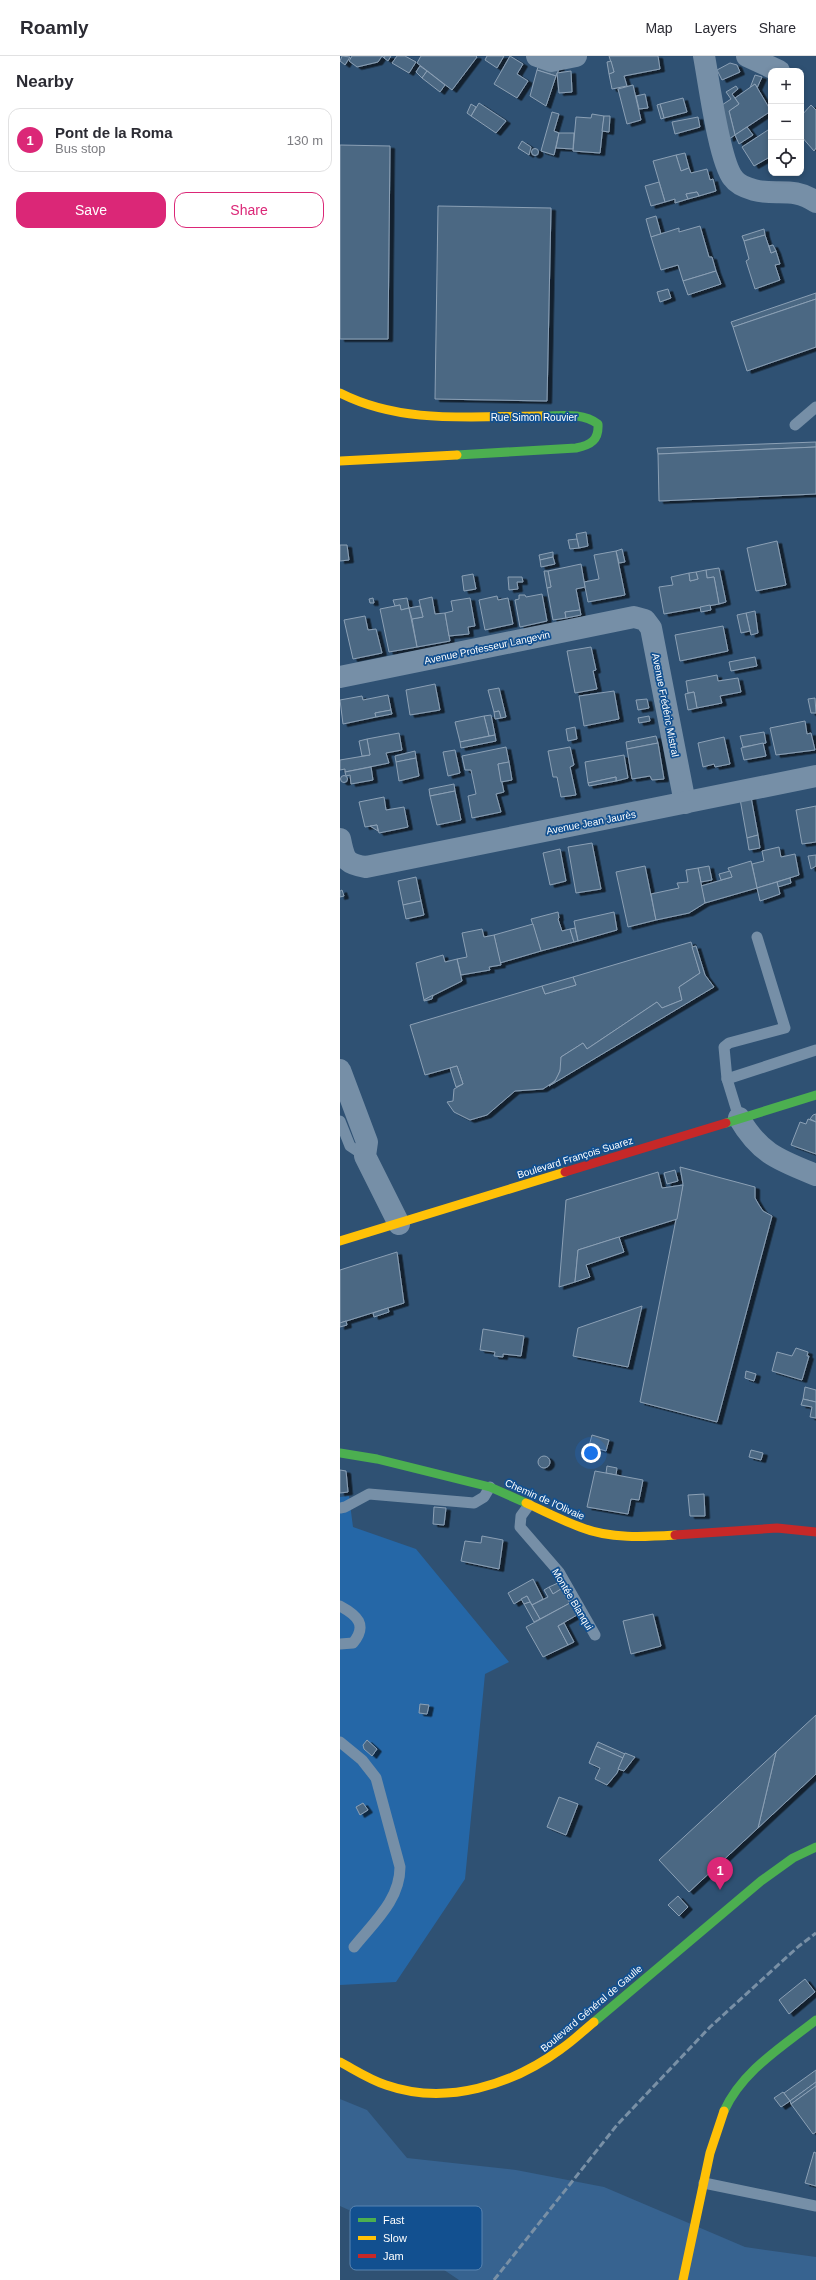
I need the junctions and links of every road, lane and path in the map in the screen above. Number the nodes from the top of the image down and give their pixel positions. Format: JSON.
{"nodes":[{"id":1,"x":537,"y":56,"type":"edge"},
{"id":2,"x":576,"y":56,"type":"edge"},
{"id":3,"x":704,"y":56,"type":"edge"},
{"id":4,"x":747,"y":56,"type":"edge"},
{"id":5,"x":773,"y":68,"type":"edge"},
{"id":6,"x":816,"y":202,"type":"edge"},
{"id":7,"x":340,"y":393,"type":"edge"},
{"id":8,"x":816,"y":407,"type":"edge"},
{"id":9,"x":795,"y":425,"type":"dead end"},
{"id":10,"x":340,"y":461,"type":"edge"},
{"id":11,"x":634,"y":617,"type":"joint"},
{"id":12,"x":340,"y":677,"type":"edge"},
{"id":13,"x":816,"y":776,"type":"edge"},
{"id":14,"x":685,"y":803,"type":"junction"},
{"id":15,"x":340,"y":839,"type":"edge"},
{"id":16,"x":757,"y":937,"type":"dead end"},
{"id":17,"x":816,"y":1050,"type":"edge"},
{"id":18,"x":340,"y":1070,"type":"edge"},
{"id":19,"x":727,"y":1078,"type":"junction"},
{"id":20,"x":816,"y":1095,"type":"edge"},
{"id":21,"x":738,"y":1118,"type":"junction"},
{"id":22,"x":340,"y":1121,"type":"edge"},
{"id":23,"x":365,"y":1156,"type":"junction"},
{"id":24,"x":816,"y":1175,"type":"edge"},
{"id":25,"x":399,"y":1224,"type":"junction"},
{"id":26,"x":340,"y":1241,"type":"edge"},
{"id":27,"x":340,"y":1453,"type":"edge"},
{"id":28,"x":490,"y":1487,"type":"junction"},
{"id":29,"x":530,"y":1505,"type":"junction"},
{"id":30,"x":340,"y":1508,"type":"edge"},
{"id":31,"x":816,"y":1532,"type":"edge"},
{"id":32,"x":340,"y":1606,"type":"edge"},
{"id":33,"x":595,"y":1635,"type":"dead end"},
{"id":34,"x":340,"y":1644,"type":"edge"},
{"id":35,"x":340,"y":1742,"type":"edge"},
{"id":36,"x":816,"y":1835,"type":"edge"},
{"id":37,"x":816,"y":1847,"type":"edge"},
{"id":38,"x":803,"y":1852,"type":"junction"},
{"id":39,"x":354,"y":1947,"type":"dead end"},
{"id":40,"x":816,"y":2020,"type":"edge"},
{"id":41,"x":340,"y":2062,"type":"edge"},
{"id":42,"x":704,"y":2183,"type":"junction"},
{"id":43,"x":816,"y":2206,"type":"edge"},
{"id":44,"x":683,"y":2280,"type":"edge"}],
"edges":[{"from":1,"to":2,"type":"street"},
{"from":3,"to":6,"type":"street"},
{"from":4,"to":5,"type":"street"},
{"from":7,"to":10,"type":"street","name":"Rue Simon Rouvier"},
{"from":8,"to":9,"type":"lane"},
{"from":11,"to":12,"type":"street","name":"Avenue Professeur Langevin"},
{"from":11,"to":14,"type":"street","name":"Avenue Frédéric Mistral"},
{"from":13,"to":14,"type":"street","name":"Avenue Jean Jaurès"},
{"from":14,"to":15,"type":"street","name":"Avenue Jean Jaurès"},
{"from":16,"to":19,"type":"lane"},
{"from":17,"to":19,"type":"lane"},
{"from":18,"to":23,"type":"street"},
{"from":19,"to":21,"type":"lane"},
{"from":20,"to":21,"type":"street","name":"Boulevard François Suarez"},
{"from":21,"to":24,"type":"street"},
{"from":21,"to":25,"type":"street","name":"Boulevard François Suarez"},
{"from":22,"to":23,"type":"lane"},
{"from":23,"to":25,"type":"street"},
{"from":25,"to":26,"type":"street","name":"Boulevard François Suarez"},
{"from":27,"to":28,"type":"street","name":"Chemin de l'Olivaie"},
{"from":28,"to":29,"type":"street","name":"Chemin de l'Olivaie"},
{"from":28,"to":30,"type":"lane"},
{"from":29,"to":31,"type":"street","name":"Chemin de l'Olivaie"},
{"from":29,"to":33,"type":"lane","name":"Montée Blanqui"},
{"from":32,"to":34,"type":"lane"},
{"from":35,"to":39,"type":"lane"},
{"from":36,"to":38,"type":"street","name":"Boulevard Général de Gaulle"},
{"from":37,"to":38,"type":"street","name":"Boulevard Général de Gaulle"},
{"from":38,"to":41,"type":"street","name":"Boulevard Général de Gaulle"},
{"from":40,"to":42,"type":"street"},
{"from":42,"to":43,"type":"lane"},
{"from":42,"to":44,"type":"street"}]}
